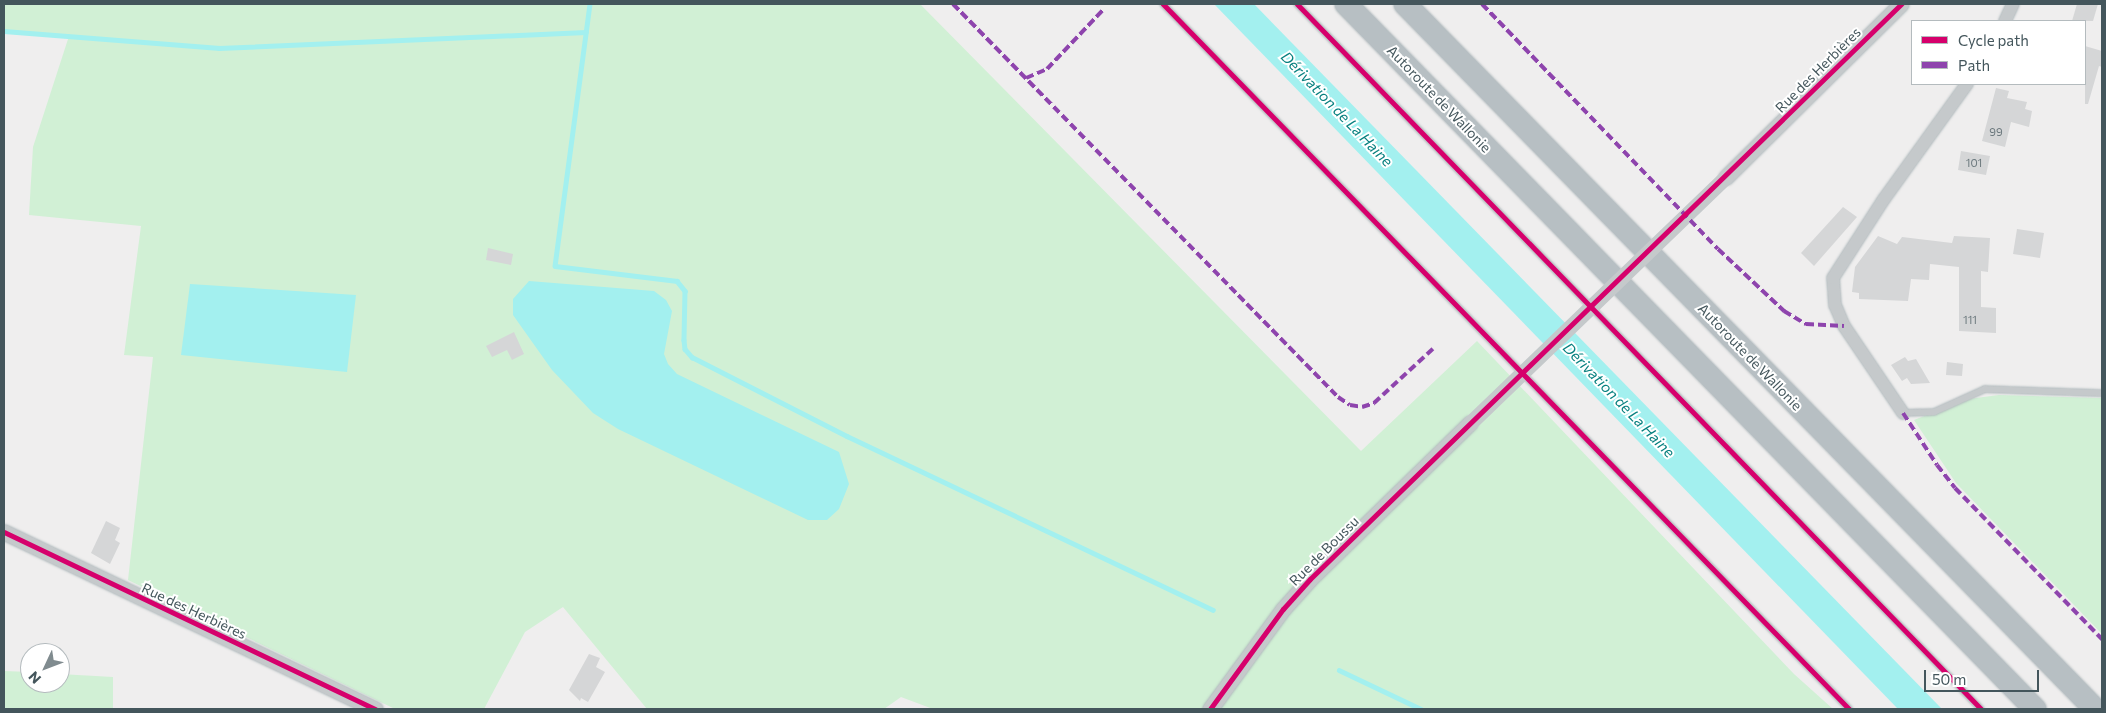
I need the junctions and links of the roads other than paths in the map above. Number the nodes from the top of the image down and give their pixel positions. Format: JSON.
{"nodes":[{"id":1,"x":1163,"y":4,"type":"edge"},
{"id":2,"x":1297,"y":4,"type":"edge"},
{"id":3,"x":1346,"y":4,"type":"edge"},
{"id":4,"x":1405,"y":4,"type":"edge"},
{"id":5,"x":1901,"y":4,"type":"edge"},
{"id":6,"x":2013,"y":4,"type":"edge"},
{"id":7,"x":2005,"y":20,"type":"edge"},
{"id":8,"x":1966,"y":85,"type":"edge"},
{"id":9,"x":2102,"y":393,"type":"edge"},
{"id":10,"x":1902,"y":413,"type":"joint"},
{"id":11,"x":1470,"y":423,"type":"joint"},
{"id":12,"x":4,"y":532,"type":"edge"},
{"id":13,"x":375,"y":709,"type":"edge"},
{"id":14,"x":1210,"y":709,"type":"edge"},
{"id":15,"x":1849,"y":709,"type":"edge"},
{"id":16,"x":1981,"y":709,"type":"edge"},
{"id":17,"x":2035,"y":709,"type":"edge"},
{"id":18,"x":2095,"y":709,"type":"edge"}],
"edges":[{"from":1,"to":15,"type":"lane"},
{"from":2,"to":16,"type":"lane"},
{"from":3,"to":17,"type":"highway","name":"Autoroute de Wallonie"},
{"from":4,"to":18,"type":"highway","name":"Autoroute de Wallonie"},
{"from":5,"to":11,"type":"street","name":"Rue des Herbières","bridge":true},
{"from":6,"to":7,"type":"street"},
{"from":8,"to":10,"type":"street"},
{"from":9,"to":10,"type":"lane"},
{"from":11,"to":14,"type":"street","name":"Rue de Boussu"},
{"from":12,"to":13,"type":"street","name":"Rue des Herbières"}]}
